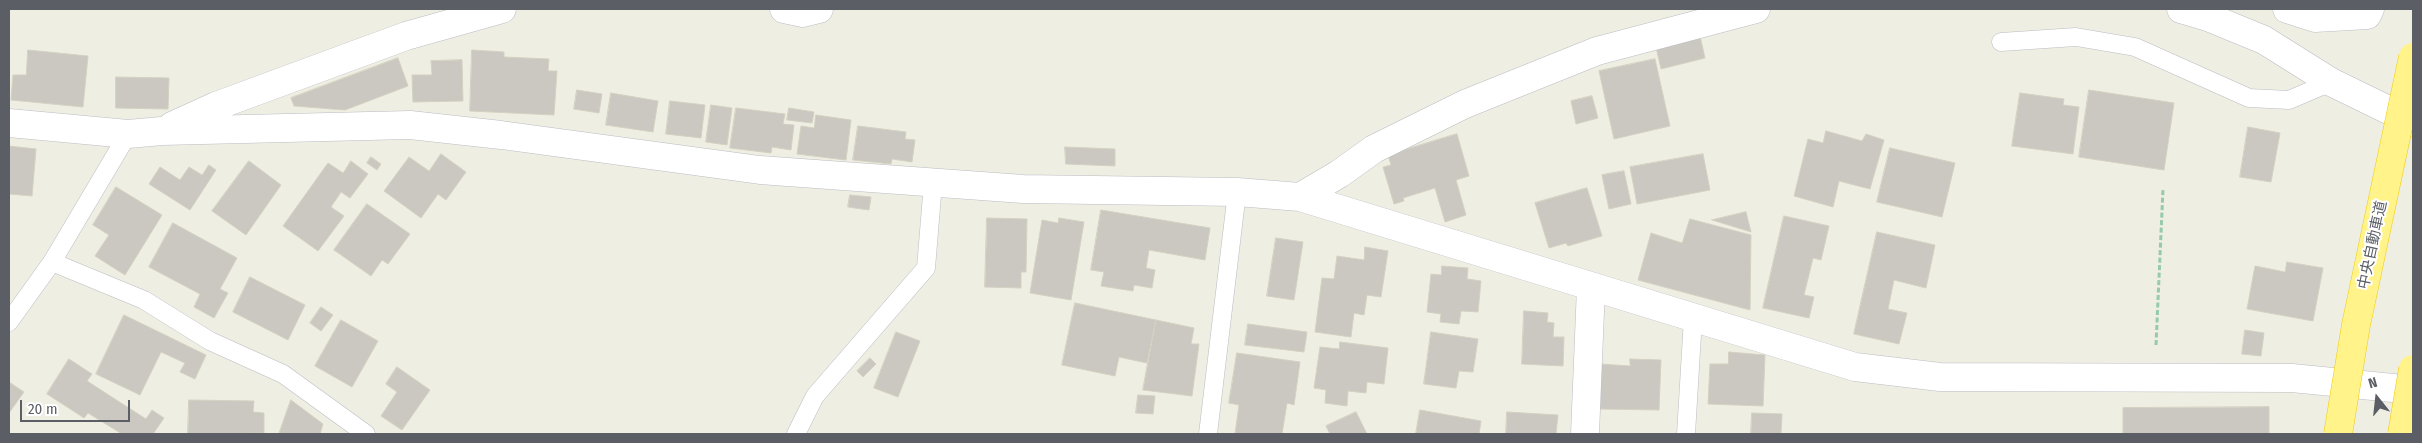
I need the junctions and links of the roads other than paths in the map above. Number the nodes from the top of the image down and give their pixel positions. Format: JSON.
{"nodes":[{"id":1,"x":502,"y":9,"type":"edge"},
{"id":2,"x":784,"y":9,"type":"edge"},
{"id":3,"x":819,"y":9,"type":"edge"},
{"id":4,"x":1756,"y":9,"type":"edge"},
{"id":5,"x":2181,"y":9,"type":"edge"},
{"id":6,"x":2287,"y":9,"type":"edge"},
{"id":7,"x":2370,"y":9,"type":"edge"},
{"id":8,"x":2001,"y":42,"type":"dead end"},
{"id":9,"x":2413,"y":57,"type":"edge"},
{"id":10,"x":2331,"y":82,"type":"junction"},
{"id":11,"x":2413,"y":122,"type":"edge"},
{"id":12,"x":9,"y":123,"type":"edge"},
{"id":13,"x":162,"y":131,"type":"junction"},
{"id":14,"x":128,"y":134,"type":"junction"},
{"id":15,"x":933,"y":183,"type":"junction"},
{"id":16,"x":1237,"y":192,"type":"junction"},
{"id":17,"x":1300,"y":197,"type":"junction"},
{"id":18,"x":52,"y":262,"type":"junction"},
{"id":19,"x":1591,"y":287,"type":"junction"},
{"id":20,"x":1693,"y":318,"type":"junction"},
{"id":21,"x":9,"y":322,"type":"edge"},
{"id":22,"x":2413,"y":369,"type":"edge"},
{"id":23,"x":2413,"y":390,"type":"edge"},
{"id":24,"x":366,"y":434,"type":"edge"},
{"id":25,"x":796,"y":434,"type":"edge"},
{"id":26,"x":1208,"y":434,"type":"edge"},
{"id":27,"x":1584,"y":434,"type":"edge"},
{"id":28,"x":1686,"y":434,"type":"edge"},
{"id":29,"x":2338,"y":434,"type":"edge"},
{"id":30,"x":2402,"y":434,"type":"edge"}],
"edges":[{"from":1,"to":13,"type":"street"},
{"from":2,"to":3,"type":"street"},
{"from":4,"to":17,"type":"street"},
{"from":5,"to":10,"type":"street"},
{"from":6,"to":7,"type":"street"},
{"from":8,"to":10,"type":"lane"},
{"from":9,"to":29,"type":"highway","name":"中央自動車道","bridge":true},
{"from":10,"to":11,"type":"street"},
{"from":12,"to":14,"type":"street"},
{"from":13,"to":14,"type":"street"},
{"from":13,"to":15,"type":"street"},
{"from":14,"to":18,"type":"lane"},
{"from":15,"to":16,"type":"street"},
{"from":15,"to":25,"type":"lane"},
{"from":16,"to":17,"type":"street"},
{"from":16,"to":26,"type":"lane"},
{"from":17,"to":19,"type":"street"},
{"from":18,"to":21,"type":"lane"},
{"from":18,"to":24,"type":"lane"},
{"from":19,"to":20,"type":"street"},
{"from":19,"to":27,"type":"street"},
{"from":20,"to":23,"type":"street"},
{"from":20,"to":28,"type":"lane"},
{"from":22,"to":30,"type":"highway","bridge":true}]}
